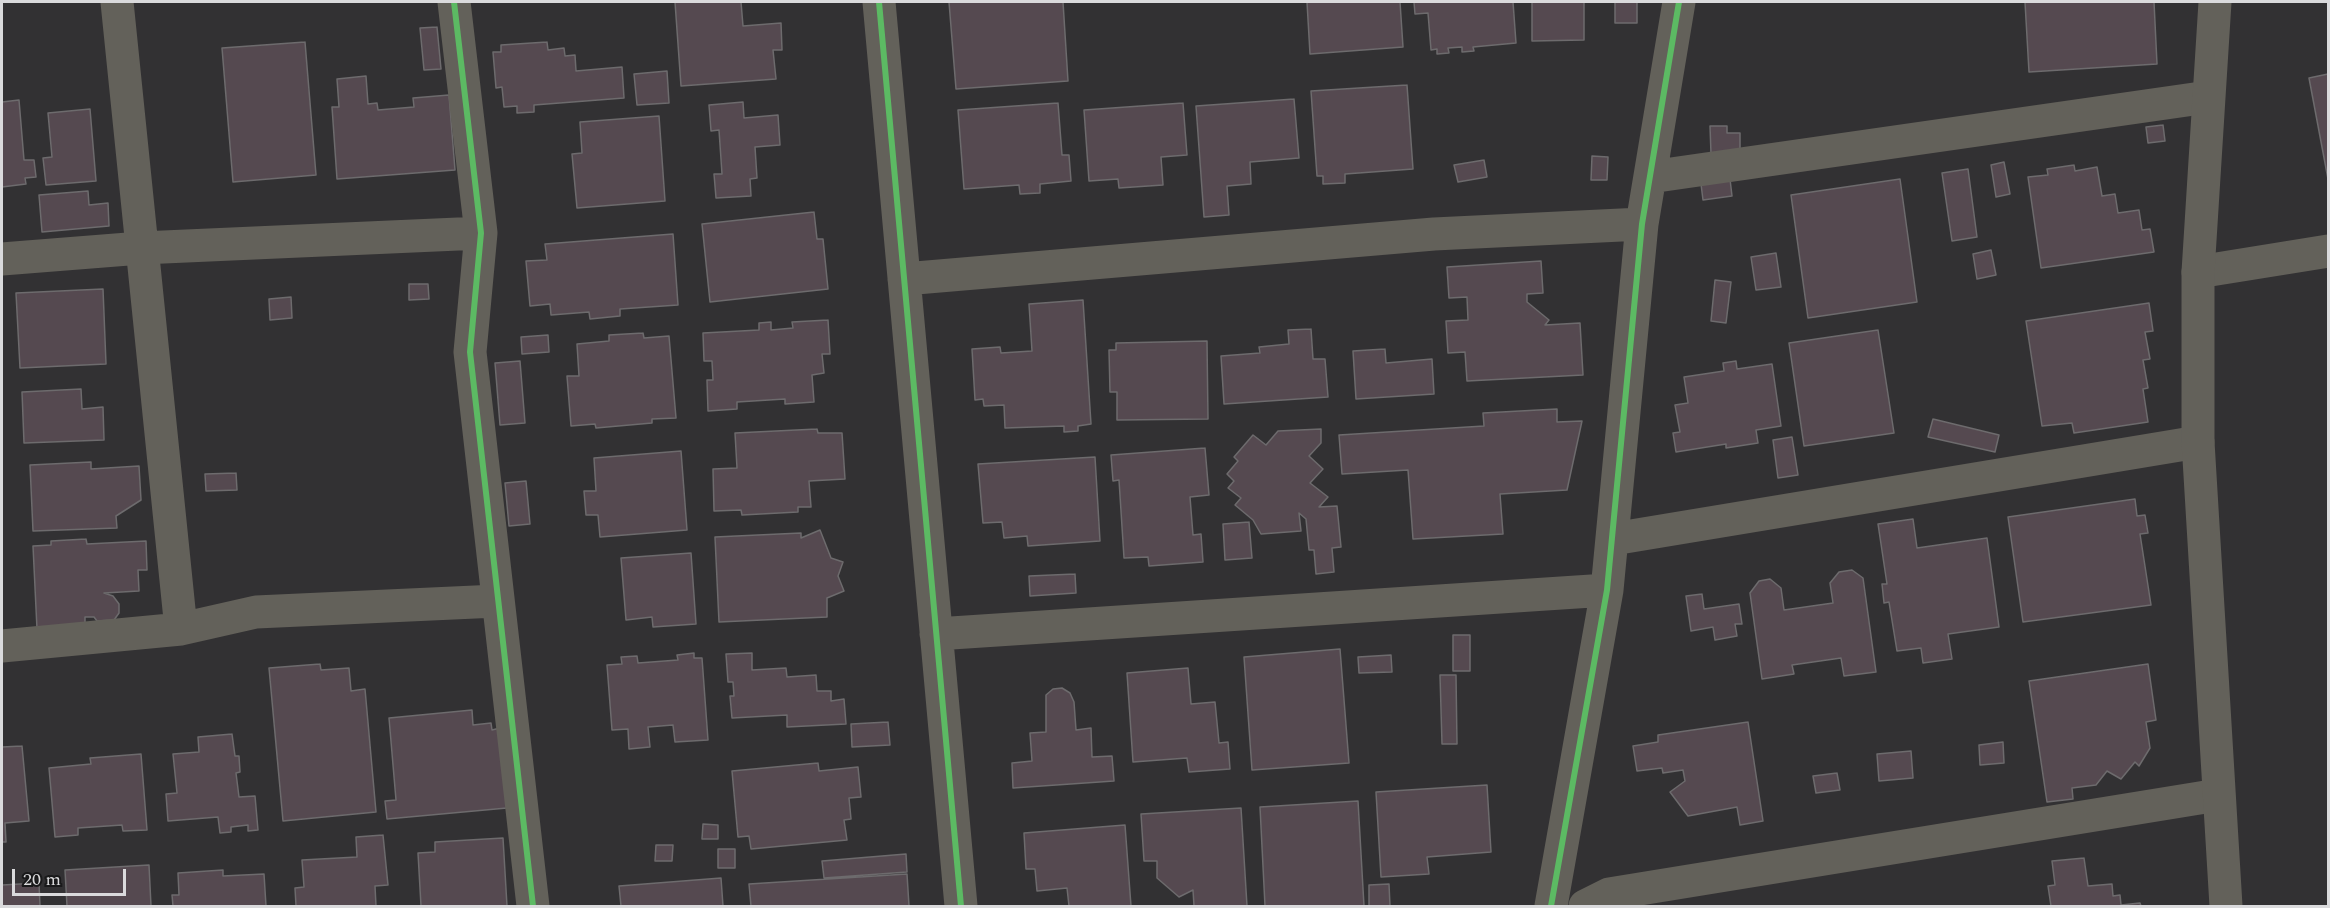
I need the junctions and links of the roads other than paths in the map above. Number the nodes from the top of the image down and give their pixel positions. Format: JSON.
{"nodes":[{"id":1,"x":117,"y":2,"type":"edge"},
{"id":2,"x":454,"y":2,"type":"edge"},
{"id":3,"x":879,"y":2,"type":"edge"},
{"id":4,"x":1678,"y":2,"type":"edge"},
{"id":5,"x":2215,"y":2,"type":"edge"},
{"id":6,"x":2208,"y":96,"type":"junction"},
{"id":7,"x":1650,"y":177,"type":"junction"},
{"id":8,"x":1642,"y":224,"type":"junction"},
{"id":9,"x":480,"y":233,"type":"junction"},
{"id":10,"x":141,"y":248,"type":"junction"},
{"id":11,"x":2328,"y":251,"type":"edge"},
{"id":12,"x":2,"y":259,"type":"edge"},
{"id":13,"x":2198,"y":272,"type":"junction"},
{"id":14,"x":904,"y":279,"type":"junction"},
{"id":15,"x":2198,"y":442,"type":"junction"},
{"id":16,"x":1613,"y":539,"type":"junction"},
{"id":17,"x":1608,"y":590,"type":"junction"},
{"id":18,"x":497,"y":602,"type":"junction"},
{"id":19,"x":181,"y":629,"type":"junction"},
{"id":20,"x":936,"y":634,"type":"junction"},
{"id":21,"x":2,"y":646,"type":"edge"},
{"id":22,"x":2217,"y":795,"type":"junction"},
{"id":23,"x":533,"y":906,"type":"edge"},
{"id":24,"x":961,"y":906,"type":"edge"},
{"id":25,"x":1551,"y":906,"type":"edge"},
{"id":26,"x":1585,"y":906,"type":"edge"},
{"id":27,"x":2226,"y":906,"type":"edge"}],
"edges":[{"from":1,"to":10,"type":"street"},
{"from":2,"to":9,"type":"street"},
{"from":3,"to":14,"type":"street"},
{"from":4,"to":7,"type":"street"},
{"from":5,"to":6,"type":"street"},
{"from":6,"to":7,"type":"street"},
{"from":6,"to":13,"type":"street"},
{"from":7,"to":8,"type":"street"},
{"from":8,"to":14,"type":"street"},
{"from":8,"to":16,"type":"street"},
{"from":9,"to":10,"type":"street"},
{"from":9,"to":18,"type":"street"},
{"from":10,"to":12,"type":"street"},
{"from":10,"to":19,"type":"street"},
{"from":11,"to":13,"type":"street"},
{"from":13,"to":15,"type":"street"},
{"from":14,"to":20,"type":"street"},
{"from":15,"to":16,"type":"street"},
{"from":15,"to":22,"type":"street"},
{"from":16,"to":17,"type":"street"},
{"from":17,"to":20,"type":"street"},
{"from":17,"to":25,"type":"street"},
{"from":18,"to":19,"type":"street"},
{"from":18,"to":23,"type":"street"},
{"from":19,"to":21,"type":"street"},
{"from":20,"to":24,"type":"street"},
{"from":22,"to":26,"type":"street"},
{"from":22,"to":27,"type":"street"}]}
